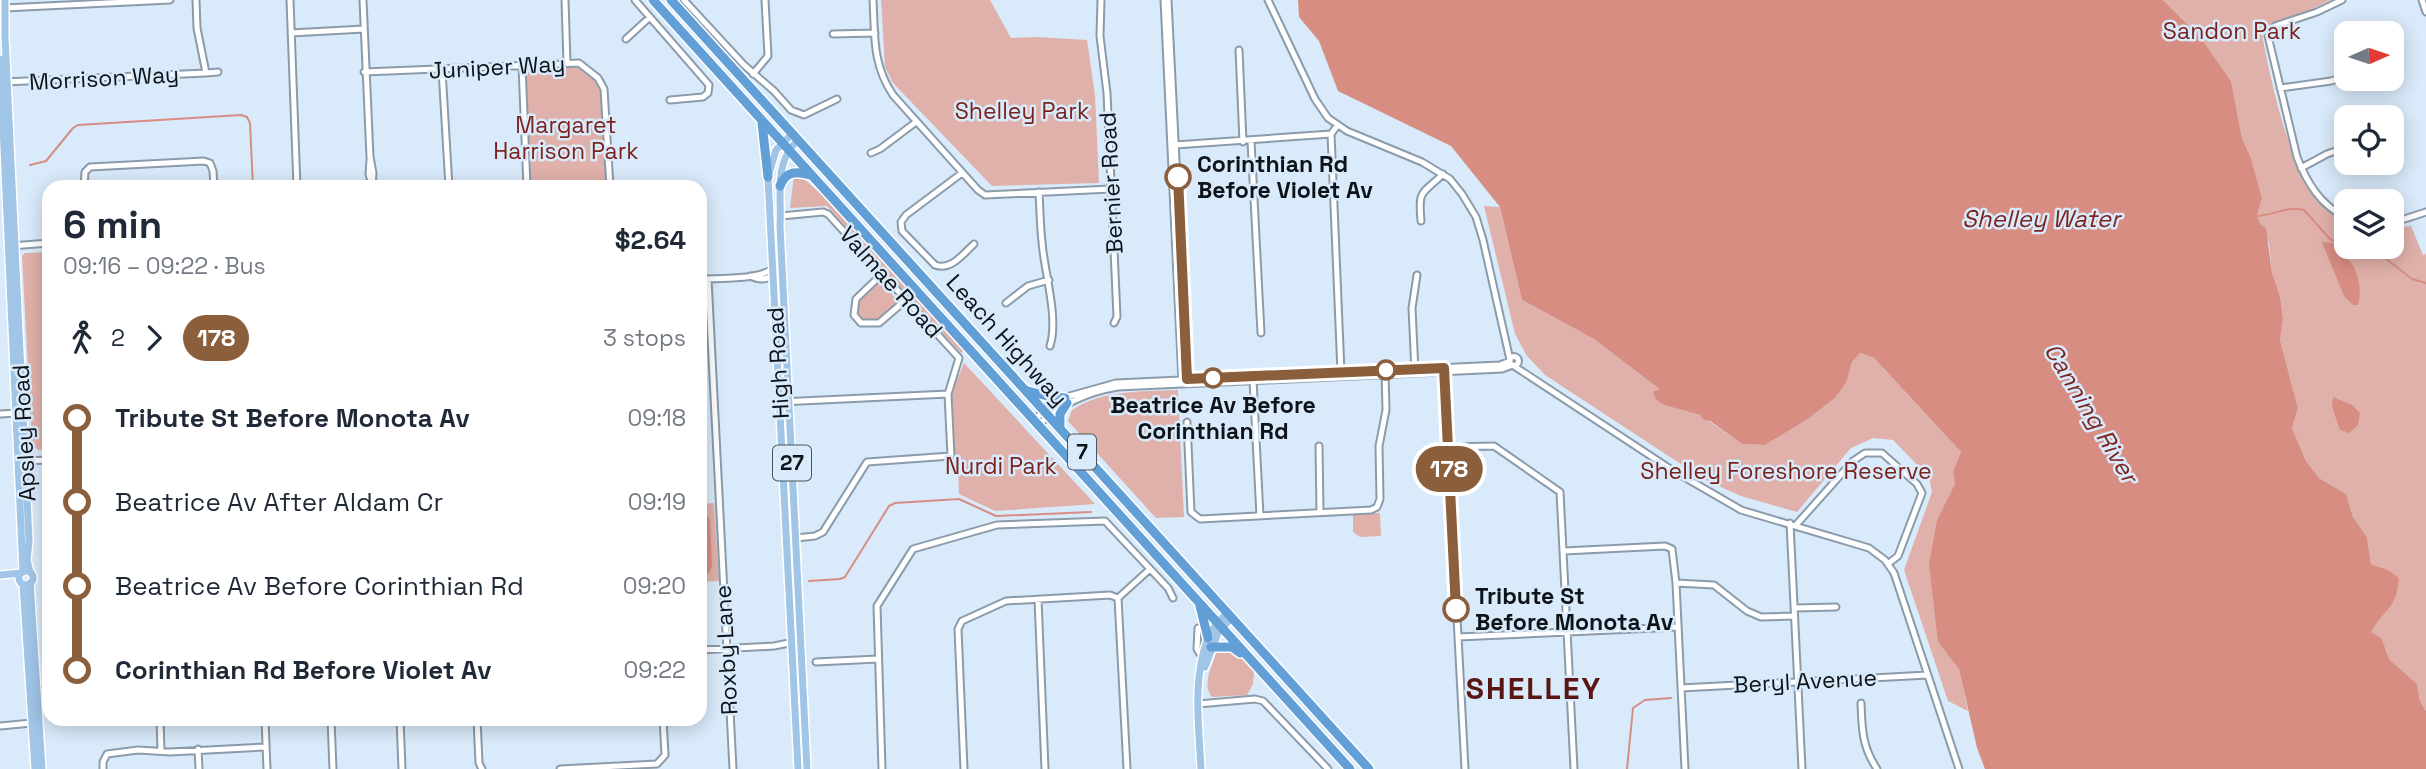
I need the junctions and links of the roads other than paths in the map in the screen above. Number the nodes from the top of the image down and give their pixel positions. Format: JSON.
{"nodes":[{"id":1,"x":170,"y":0,"type":"edge"},
{"id":2,"x":196,"y":0,"type":"edge"},
{"id":3,"x":290,"y":0,"type":"edge"},
{"id":4,"x":565,"y":0,"type":"edge"},
{"id":5,"x":635,"y":0,"type":"edge"},
{"id":6,"x":653,"y":0,"type":"edge"},
{"id":7,"x":671,"y":0,"type":"edge"},
{"id":8,"x":684,"y":0,"type":"edge"},
{"id":9,"x":765,"y":0,"type":"edge"},
{"id":10,"x":873,"y":0,"type":"edge"},
{"id":11,"x":1101,"y":0,"type":"edge"},
{"id":12,"x":1166,"y":0,"type":"edge"},
{"id":13,"x":1268,"y":0,"type":"edge"},
{"id":14,"x":2342,"y":0,"type":"edge"},
{"id":15,"x":2422,"y":0,"type":"edge"},
{"id":16,"x":364,"y":1,"type":"edge"},
{"id":17,"x":5,"y":4,"type":"edge"},
{"id":18,"x":2426,"y":12,"type":"edge"},
{"id":19,"x":650,"y":17,"type":"junction"},
{"id":20,"x":364,"y":29,"type":"junction"},
{"id":21,"x":291,"y":33,"type":"junction"},
{"id":22,"x":875,"y":33,"type":"junction"},
{"id":23,"x":833,"y":34,"type":"dead end"},
{"id":24,"x":2,"y":36,"type":"edge"},
{"id":25,"x":626,"y":39,"type":"dead end"},
{"id":26,"x":1239,"y":50,"type":"dead end"},
{"id":27,"x":0,"y":59,"type":"edge"},
{"id":28,"x":567,"y":63,"type":"junction"},
{"id":29,"x":522,"y":66,"type":"junction"},
{"id":30,"x":442,"y":70,"type":"junction"},
{"id":31,"x":218,"y":72,"type":"dead end"},
{"id":32,"x":366,"y":72,"type":"junction"},
{"id":33,"x":206,"y":73,"type":"junction"},
{"id":34,"x":753,"y":74,"type":"junction"},
{"id":35,"x":2334,"y":80,"type":"edge"},
{"id":36,"x":4,"y":82,"type":"edge"},
{"id":37,"x":2280,"y":88,"type":"junction"},
{"id":38,"x":837,"y":99,"type":"dead end"},
{"id":39,"x":670,"y":100,"type":"dead end"},
{"id":40,"x":761,"y":119,"type":"junction"},
{"id":41,"x":916,"y":122,"type":"junction"},
{"id":42,"x":1337,"y":126,"type":"junction"},
{"id":43,"x":1331,"y":134,"type":"junction"},
{"id":44,"x":795,"y":137,"type":"junction"},
{"id":45,"x":1251,"y":141,"type":"junction"},
{"id":46,"x":1243,"y":142,"type":"junction"},
{"id":47,"x":1174,"y":145,"type":"junction"},
{"id":48,"x":785,"y":146,"type":"junction"},
{"id":49,"x":2334,"y":152,"type":"edge"},
{"id":50,"x":872,"y":153,"type":"dead end"},
{"id":51,"x":2301,"y":168,"type":"junction"},
{"id":52,"x":962,"y":173,"type":"junction"},
{"id":53,"x":1443,"y":174,"type":"junction"},
{"id":54,"x":811,"y":176,"type":"junction"},
{"id":55,"x":768,"y":177,"type":"junction"},
{"id":56,"x":84,"y":180,"type":"edge"},
{"id":57,"x":213,"y":180,"type":"edge"},
{"id":58,"x":297,"y":180,"type":"edge"},
{"id":59,"x":370,"y":180,"type":"edge"},
{"id":60,"x":449,"y":180,"type":"edge"},
{"id":61,"x":527,"y":180,"type":"edge"},
{"id":62,"x":610,"y":180,"type":"edge"},
{"id":63,"x":780,"y":186,"type":"junction"},
{"id":64,"x":1111,"y":189,"type":"junction"},
{"id":65,"x":1039,"y":192,"type":"junction"},
{"id":66,"x":6,"y":201,"type":"edge"},
{"id":67,"x":2334,"y":209,"type":"edge"},
{"id":68,"x":2426,"y":212,"type":"edge"},
{"id":69,"x":781,"y":216,"type":"junction"},
{"id":70,"x":2404,"y":219,"type":"edge"},
{"id":71,"x":1421,"y":221,"type":"dead end"},
{"id":72,"x":42,"y":244,"type":"edge"},
{"id":73,"x":974,"y":244,"type":"dead end"},
{"id":74,"x":12,"y":246,"type":"junction"},
{"id":75,"x":782,"y":259,"type":"junction"},
{"id":76,"x":12,"y":266,"type":"junction"},
{"id":77,"x":774,"y":266,"type":"junction"},
{"id":78,"x":0,"y":267,"type":"edge"},
{"id":79,"x":883,"y":273,"type":"junction"},
{"id":80,"x":1417,"y":275,"type":"dead end"},
{"id":81,"x":750,"y":276,"type":"junction"},
{"id":82,"x":770,"y":278,"type":"junction"},
{"id":83,"x":708,"y":279,"type":"joint"},
{"id":84,"x":1049,"y":279,"type":"junction"},
{"id":85,"x":907,"y":299,"type":"junction"},
{"id":86,"x":1006,"y":303,"type":"dead end"},
{"id":87,"x":1114,"y":323,"type":"dead end"},
{"id":88,"x":1261,"y":333,"type":"dead end"},
{"id":89,"x":1050,"y":346,"type":"dead end"},
{"id":90,"x":1513,"y":362,"type":"junction"},
{"id":91,"x":1444,"y":370,"type":"junction"},
{"id":92,"x":1415,"y":371,"type":"junction"},
{"id":93,"x":1385,"y":372,"type":"junction"},
{"id":94,"x":1341,"y":374,"type":"junction"},
{"id":95,"x":1253,"y":378,"type":"junction"},
{"id":96,"x":1185,"y":382,"type":"junction"},
{"id":97,"x":1026,"y":391,"type":"junction"},
{"id":98,"x":948,"y":394,"type":"junction"},
{"id":99,"x":1066,"y":400,"type":"junction"},
{"id":100,"x":780,"y":402,"type":"junction"},
{"id":101,"x":789,"y":402,"type":"junction"},
{"id":102,"x":20,"y":413,"type":"junction"},
{"id":103,"x":1047,"y":413,"type":"junction"},
{"id":104,"x":0,"y":414,"type":"edge"},
{"id":105,"x":1035,"y":422,"type":"junction"},
{"id":106,"x":1187,"y":422,"type":"dead end"},
{"id":107,"x":1060,"y":428,"type":"junction"},
{"id":108,"x":1318,"y":446,"type":"dead end"},
{"id":109,"x":1448,"y":447,"type":"junction"},
{"id":110,"x":42,"y":460,"type":"edge"},
{"id":111,"x":22,"y":461,"type":"junction"},
{"id":112,"x":1320,"y":512,"type":"junction"},
{"id":113,"x":1260,"y":516,"type":"junction"},
{"id":114,"x":1793,"y":524,"type":"junction"},
{"id":115,"x":796,"y":538,"type":"junction"},
{"id":116,"x":1564,"y":551,"type":"junction"},
{"id":117,"x":1889,"y":563,"type":"junction"},
{"id":118,"x":1150,"y":569,"type":"junction"},
{"id":119,"x":24,"y":577,"type":"junction"},
{"id":120,"x":0,"y":578,"type":"edge"},
{"id":121,"x":1676,"y":583,"type":"junction"},
{"id":122,"x":1118,"y":598,"type":"junction"},
{"id":123,"x":1173,"y":598,"type":"dead end"},
{"id":124,"x":1038,"y":599,"type":"junction"},
{"id":125,"x":1199,"y":603,"type":"junction"},
{"id":126,"x":1836,"y":607,"type":"dead end"},
{"id":127,"x":1794,"y":612,"type":"junction"},
{"id":128,"x":1230,"y":614,"type":"junction"},
{"id":129,"x":1220,"y":625,"type":"junction"},
{"id":130,"x":1678,"y":627,"type":"junction"},
{"id":131,"x":1198,"y":628,"type":"dead end"},
{"id":132,"x":1568,"y":632,"type":"junction"},
{"id":133,"x":1458,"y":637,"type":"junction"},
{"id":134,"x":1210,"y":643,"type":"junction"},
{"id":135,"x":792,"y":645,"type":"junction"},
{"id":136,"x":801,"y":645,"type":"junction"},
{"id":137,"x":725,"y":648,"type":"junction"},
{"id":138,"x":707,"y":649,"type":"edge"},
{"id":139,"x":1203,"y":658,"type":"junction"},
{"id":140,"x":878,"y":659,"type":"junction"},
{"id":141,"x":816,"y":662,"type":"dead end"},
{"id":142,"x":1255,"y":664,"type":"junction"},
{"id":143,"x":1928,"y":675,"type":"junction"},
{"id":144,"x":1797,"y":682,"type":"junction"},
{"id":145,"x":1681,"y":688,"type":"junction"},
{"id":146,"x":42,"y":690,"type":"edge"},
{"id":147,"x":34,"y":691,"type":"junction"},
{"id":148,"x":1200,"y":703,"type":"junction"},
{"id":149,"x":1861,"y":703,"type":"dead end"},
{"id":150,"x":32,"y":723,"type":"junction"},
{"id":151,"x":0,"y":726,"type":"edge"},
{"id":152,"x":160,"y":726,"type":"edge"},
{"id":153,"x":265,"y":726,"type":"edge"},
{"id":154,"x":331,"y":726,"type":"edge"},
{"id":155,"x":400,"y":726,"type":"edge"},
{"id":156,"x":477,"y":726,"type":"edge"},
{"id":157,"x":663,"y":726,"type":"edge"},
{"id":158,"x":265,"y":747,"type":"junction"},
{"id":159,"x":198,"y":749,"type":"junction"},
{"id":160,"x":160,"y":751,"type":"junction"},
{"id":161,"x":35,"y":769,"type":"edge"},
{"id":162,"x":42,"y":769,"type":"edge"},
{"id":163,"x":103,"y":769,"type":"edge"},
{"id":164,"x":199,"y":769,"type":"edge"},
{"id":165,"x":267,"y":769,"type":"edge"},
{"id":166,"x":333,"y":769,"type":"edge"},
{"id":167,"x":402,"y":769,"type":"edge"},
{"id":168,"x":482,"y":769,"type":"edge"},
{"id":169,"x":560,"y":769,"type":"edge"},
{"id":170,"x":733,"y":769,"type":"edge"},
{"id":171,"x":798,"y":769,"type":"edge"},
{"id":172,"x":807,"y":769,"type":"edge"},
{"id":173,"x":882,"y":769,"type":"edge"},
{"id":174,"x":964,"y":769,"type":"edge"},
{"id":175,"x":1045,"y":769,"type":"edge"},
{"id":176,"x":1126,"y":769,"type":"edge"},
{"id":177,"x":1203,"y":769,"type":"edge"},
{"id":178,"x":1328,"y":769,"type":"edge"},
{"id":179,"x":1350,"y":769,"type":"edge"},
{"id":180,"x":1370,"y":769,"type":"edge"},
{"id":181,"x":1465,"y":769,"type":"edge"},
{"id":182,"x":1574,"y":769,"type":"edge"},
{"id":183,"x":1685,"y":769,"type":"edge"},
{"id":184,"x":1802,"y":769,"type":"edge"},
{"id":185,"x":1877,"y":769,"type":"edge"},
{"id":186,"x":1959,"y":769,"type":"edge"}],
"edges":[{"from":1,"to":17,"type":"street"},
{"from":2,"to":33,"type":"street","name":"Morrison Way"},
{"from":3,"to":21,"type":"street"},
{"from":4,"to":28,"type":"street"},
{"from":5,"to":19,"type":"street"},
{"from":6,"to":40,"type":"highway","name":"Leach Highway","number":"7"},
{"from":7,"to":44,"type":"highway","name":"Leach Highway","number":"7"},
{"from":8,"to":34,"type":"street"},
{"from":9,"to":34,"type":"street"},
{"from":10,"to":22,"type":"street"},
{"from":11,"to":64,"type":"street","name":"Bernier Road"},
{"from":12,"to":47,"type":"street"},
{"from":13,"to":42,"type":"street"},
{"from":14,"to":37,"type":"street"},
{"from":15,"to":18,"type":"street"},
{"from":16,"to":20,"type":"street"},
{"from":17,"to":24,"type":"main road","name":"Apsley Road"},
{"from":19,"to":25,"type":"street"},
{"from":19,"to":39,"type":"street"},
{"from":20,"to":21,"type":"street"},
{"from":20,"to":32,"type":"street"},
{"from":21,"to":58,"type":"street"},
{"from":22,"to":23,"type":"street"},
{"from":22,"to":41,"type":"street"},
{"from":24,"to":36,"type":"main road","name":"Apsley Road"},
{"from":26,"to":46,"type":"street"},
{"from":27,"to":36,"type":"main road","name":"Apsley Road"},
{"from":28,"to":29,"type":"street","name":"Juniper Way"},
{"from":28,"to":62,"type":"street","name":"Juniper Way"},
{"from":29,"to":30,"type":"street","name":"Juniper Way"},
{"from":29,"to":61,"type":"street"},
{"from":30,"to":32,"type":"street","name":"Juniper Way"},
{"from":30,"to":60,"type":"street"},
{"from":31,"to":33,"type":"street","name":"Morrison Way"},
{"from":32,"to":59,"type":"street"},
{"from":33,"to":36,"type":"street","name":"Morrison Way"},
{"from":34,"to":38,"type":"street"},
{"from":35,"to":37,"type":"street"},
{"from":36,"to":66,"type":"main road","name":"Apsley Road"},
{"from":37,"to":51,"type":"street"},
{"from":40,"to":48,"type":"highway","name":"Leach Highway","number":"7"},
{"from":40,"to":55,"type":"highway","number":"27"},
{"from":41,"to":50,"type":"street"},
{"from":41,"to":52,"type":"street"},
{"from":42,"to":43,"type":"street"},
{"from":42,"to":53,"type":"street"},
{"from":43,"to":45,"type":"street"},
{"from":43,"to":94,"type":"street"},
{"from":44,"to":48,"type":"main road","name":"High Road","number":"27"},
{"from":44,"to":97,"type":"highway","name":"Leach Highway","number":"7"},
{"from":45,"to":46,"type":"street"},
{"from":45,"to":88,"type":"street"},
{"from":46,"to":47,"type":"street"},
{"from":47,"to":96,"type":"street"},
{"from":48,"to":54,"type":"highway","name":"Leach Highway","number":"7"},
{"from":48,"to":55,"type":"main road","name":"High Road","number":"27"},
{"from":48,"to":63,"type":"main road","name":"High Road","number":"27"},
{"from":49,"to":51,"type":"street"},
{"from":51,"to":67,"type":"street"},
{"from":52,"to":65,"type":"street"},
{"from":52,"to":73,"type":"street"},
{"from":53,"to":71,"type":"street"},
{"from":53,"to":90,"type":"street"},
{"from":54,"to":63,"type":"highway"},
{"from":54,"to":105,"type":"highway","name":"Leach Highway","number":"7"},
{"from":55,"to":77,"type":"main road","name":"High Road","number":"27"},
{"from":56,"to":57,"type":"street"},
{"from":63,"to":69,"type":"main road","name":"High Road","number":"27"},
{"from":64,"to":65,"type":"street"},
{"from":64,"to":87,"type":"street","name":"Bernier Road"},
{"from":65,"to":84,"type":"street"},
{"from":66,"to":74,"type":"main road","name":"Apsley Road"},
{"from":68,"to":70,"type":"street"},
{"from":69,"to":75,"type":"main road","name":"High Road","number":"27"},
{"from":69,"to":79,"type":"street","name":"Valmae Road"},
{"from":72,"to":74,"type":"street"},
{"from":74,"to":76,"type":"main road","name":"Apsley Road"},
{"from":75,"to":82,"type":"street"},
{"from":75,"to":101,"type":"main road","name":"High Road","number":"27"},
{"from":76,"to":78,"type":"street"},
{"from":76,"to":102,"type":"main road","name":"Apsley Road"},
{"from":77,"to":81,"type":"street"},
{"from":77,"to":82,"type":"main road","name":"High Road","number":"27"},
{"from":79,"to":85,"type":"street","name":"Valmae Road"},
{"from":79,"to":85,"type":"street"},
{"from":80,"to":92,"type":"street"},
{"from":81,"to":82,"type":"street"},
{"from":81,"to":83,"type":"street"},
{"from":82,"to":100,"type":"main road","name":"High Road","number":"27"},
{"from":83,"to":137,"type":"street","name":"Roxby Lane"},
{"from":84,"to":86,"type":"street"},
{"from":84,"to":89,"type":"street"},
{"from":85,"to":98,"type":"street","name":"Valmae Road"},
{"from":90,"to":91,"type":"street"},
{"from":90,"to":114,"type":"street"},
{"from":91,"to":92,"type":"street"},
{"from":91,"to":109,"type":"street"},
{"from":92,"to":93,"type":"street"},
{"from":93,"to":94,"type":"street"},
{"from":93,"to":112,"type":"street"},
{"from":94,"to":95,"type":"street"},
{"from":95,"to":96,"type":"street"},
{"from":95,"to":113,"type":"street"},
{"from":96,"to":99,"type":"street"},
{"from":97,"to":99,"type":"highway"},
{"from":97,"to":103,"type":"highway","name":"Leach Highway","number":"7"},
{"from":98,"to":101,"type":"street"},
{"from":98,"to":115,"type":"street"},
{"from":99,"to":103,"type":"street"},
{"from":99,"to":107,"type":"highway"},
{"from":100,"to":101,"type":"street"},
{"from":100,"to":135,"type":"main road","name":"High Road","number":"27"},
{"from":101,"to":115,"type":"main road","name":"High Road","number":"27"},
{"from":102,"to":104,"type":"street"},
{"from":102,"to":111,"type":"main road","name":"Apsley Road"},
{"from":103,"to":105,"type":"street"},
{"from":103,"to":107,"type":"highway","name":"Leach Highway","number":"7"},
{"from":105,"to":125,"type":"highway","name":"Leach Highway","number":"7"},
{"from":106,"to":113,"type":"street"},
{"from":107,"to":128,"type":"highway","name":"Leach Highway","number":"7"},
{"from":108,"to":112,"type":"street"},
{"from":109,"to":116,"type":"street"},
{"from":109,"to":133,"type":"street"},
{"from":110,"to":111,"type":"street"},
{"from":111,"to":119,"type":"main road","name":"Apsley Road"},
{"from":112,"to":113,"type":"street"},
{"from":114,"to":117,"type":"street"},
{"from":114,"to":117,"type":"street"},
{"from":114,"to":127,"type":"street"},
{"from":115,"to":136,"type":"main road","name":"High Road","number":"27"},
{"from":116,"to":121,"type":"street"},
{"from":116,"to":132,"type":"street"},
{"from":117,"to":143,"type":"street"},
{"from":118,"to":122,"type":"street"},
{"from":118,"to":123,"type":"street"},
{"from":118,"to":140,"type":"street"},
{"from":119,"to":120,"type":"main road"},
{"from":119,"to":147,"type":"main road","name":"Apsley Road"},
{"from":121,"to":127,"type":"street"},
{"from":121,"to":130,"type":"street"},
{"from":122,"to":124,"type":"street"},
{"from":122,"to":176,"type":"street"},
{"from":124,"to":174,"type":"street"},
{"from":124,"to":175,"type":"street"},
{"from":125,"to":129,"type":"highway","name":"Leach Highway","number":"7"},
{"from":125,"to":134,"type":"highway"},
{"from":126,"to":127,"type":"street"},
{"from":127,"to":144,"type":"street"},
{"from":128,"to":129,"type":"main road"},
{"from":128,"to":180,"type":"highway","name":"Leach Highway","number":"7"},
{"from":129,"to":134,"type":"main road"},
{"from":129,"to":142,"type":"highway","name":"Leach Highway","number":"7"},
{"from":130,"to":132,"type":"street"},
{"from":130,"to":145,"type":"street"},
{"from":131,"to":139,"type":"street"},
{"from":132,"to":133,"type":"street"},
{"from":132,"to":182,"type":"street"},
{"from":133,"to":181,"type":"street"},
{"from":134,"to":139,"type":"main road"},
{"from":134,"to":142,"type":"highway"},
{"from":134,"to":148,"type":"main road"},
{"from":135,"to":136,"type":"street"},
{"from":135,"to":137,"type":"street"},
{"from":135,"to":171,"type":"main road","name":"High Road","number":"27"},
{"from":136,"to":172,"type":"main road","name":"High Road","number":"27"},
{"from":137,"to":138,"type":"street"},
{"from":137,"to":170,"type":"street","name":"Roxby Lane"},
{"from":139,"to":148,"type":"main road"},
{"from":140,"to":141,"type":"street"},
{"from":140,"to":173,"type":"street"},
{"from":142,"to":179,"type":"highway","name":"Leach Highway","number":"7"},
{"from":143,"to":144,"type":"street","name":"Beryl Avenue"},
{"from":143,"to":186,"type":"street"},
{"from":144,"to":145,"type":"street","name":"Beryl Avenue"},
{"from":144,"to":184,"type":"street"},
{"from":145,"to":183,"type":"street"},
{"from":146,"to":147,"type":"street"},
{"from":147,"to":150,"type":"main road","name":"Apsley Road"},
{"from":147,"to":162,"type":"main road","name":"Apsley Road"},
{"from":148,"to":177,"type":"main road"},
{"from":148,"to":178,"type":"street"},
{"from":149,"to":185,"type":"street"},
{"from":150,"to":151,"type":"street"},
{"from":150,"to":161,"type":"main road","name":"Apsley Road"},
{"from":152,"to":160,"type":"street"},
{"from":153,"to":158,"type":"street"},
{"from":154,"to":166,"type":"street"},
{"from":155,"to":167,"type":"street"},
{"from":156,"to":168,"type":"street"},
{"from":157,"to":169,"type":"street"},
{"from":158,"to":159,"type":"street"},
{"from":158,"to":165,"type":"street"},
{"from":159,"to":160,"type":"street"},
{"from":159,"to":164,"type":"street"},
{"from":160,"to":163,"type":"street"}]}
